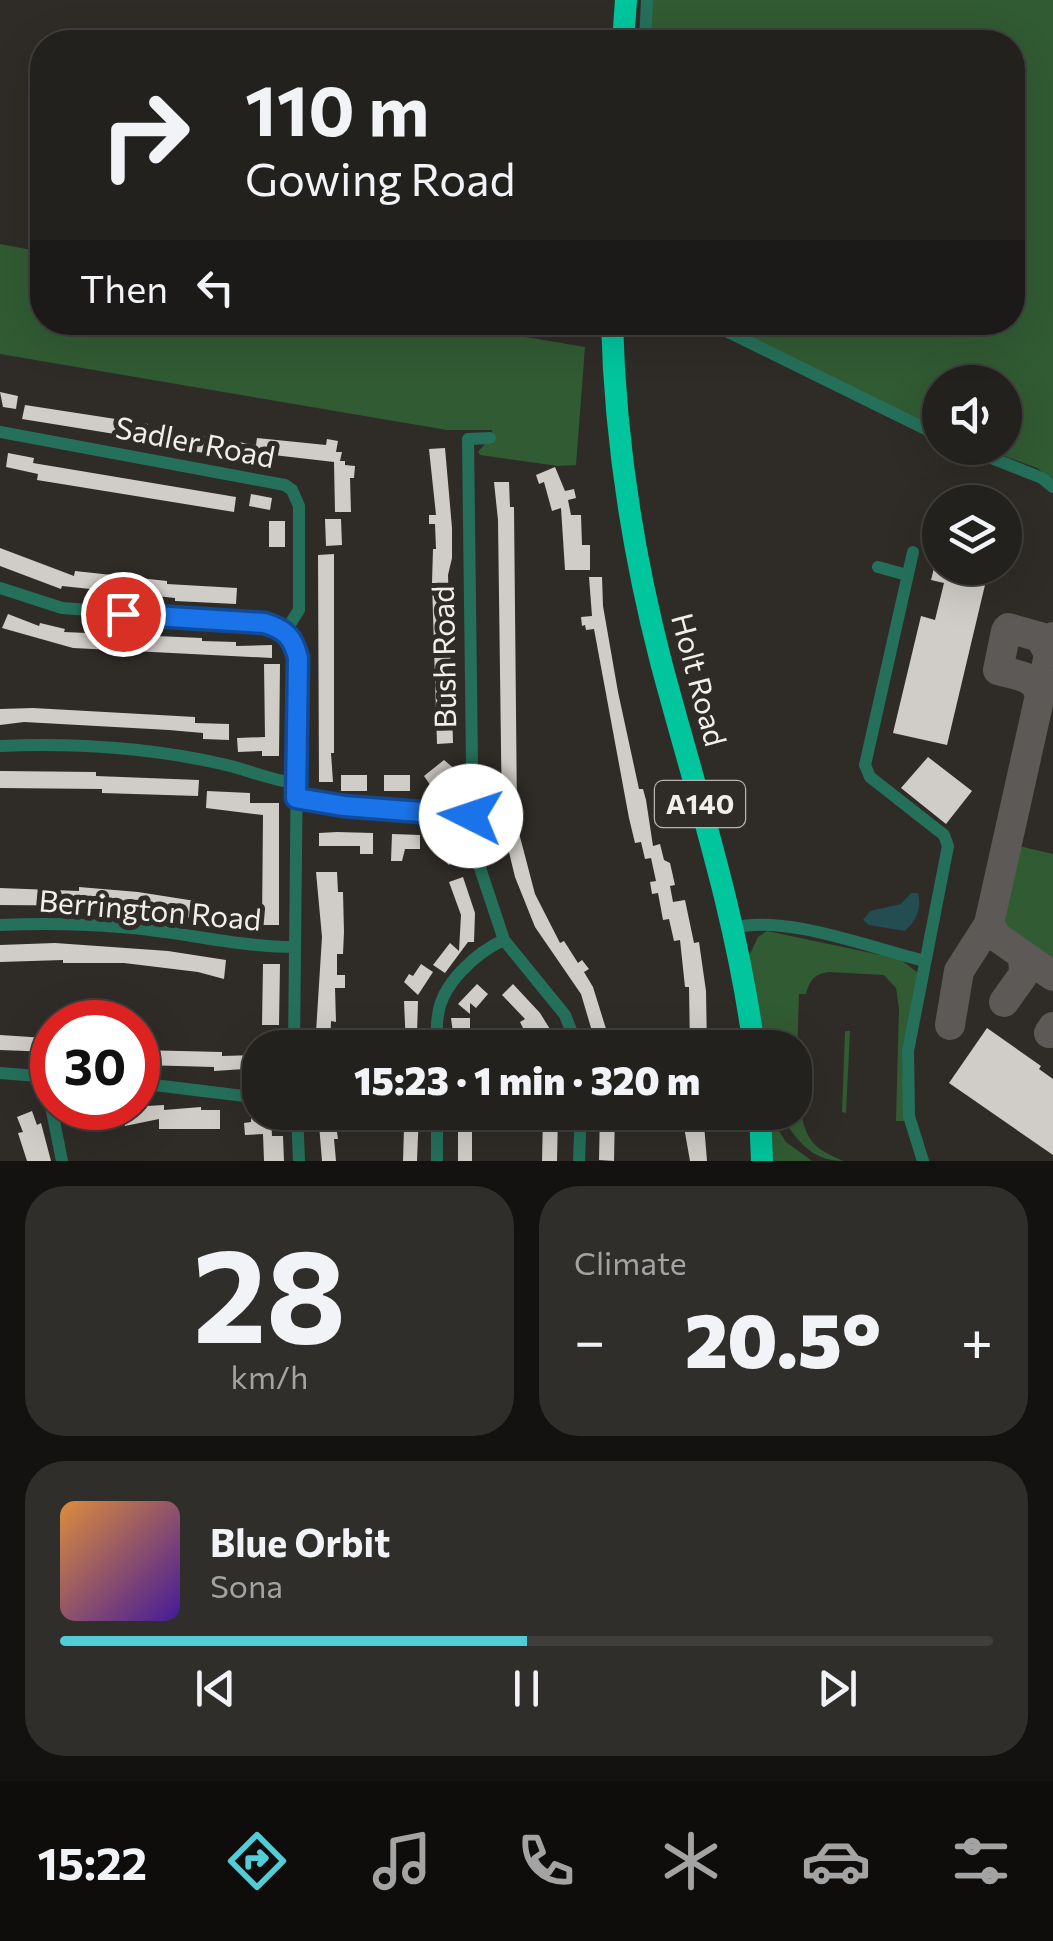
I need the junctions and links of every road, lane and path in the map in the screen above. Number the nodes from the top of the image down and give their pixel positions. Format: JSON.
{"nodes":[{"id":1,"x":626,"y":0,"type":"edge"},
{"id":2,"x":647,"y":0,"type":"edge"},
{"id":3,"x":624,"y":30,"type":"edge"},
{"id":4,"x":646,"y":30,"type":"edge"},
{"id":5,"x":613,"y":335,"type":"edge"},
{"id":6,"x":734,"y":335,"type":"edge"},
{"id":7,"x":922,"y":427,"type":"edge"},
{"id":8,"x":0,"y":432,"type":"edge"},
{"id":9,"x":490,"y":438,"type":"dead end"},
{"id":10,"x":1009,"y":465,"type":"edge"},
{"id":11,"x":1053,"y":487,"type":"edge"},
{"id":12,"x":913,"y":552,"type":"dead end"},
{"id":13,"x":878,"y":568,"type":"dead end"},
{"id":14,"x":907,"y":575,"type":"junction"},
{"id":15,"x":0,"y":588,"type":"edge"},
{"id":16,"x":285,"y":632,"type":"junction"},
{"id":17,"x":0,"y":746,"type":"edge"},
{"id":18,"x":297,"y":782,"type":"junction"},
{"id":19,"x":296,"y":798,"type":"junction"},
{"id":20,"x":471,"y":816,"type":"junction"},
{"id":21,"x":0,"y":925,"type":"edge"},
{"id":22,"x":734,"y":928,"type":"junction"},
{"id":23,"x":504,"y":940,"type":"junction"},
{"id":24,"x":295,"y":947,"type":"junction"},
{"id":25,"x":925,"y":961,"type":"junction"},
{"id":26,"x":294,"y":1030,"type":"edge"},
{"id":27,"x":438,"y":1030,"type":"edge"},
{"id":28,"x":571,"y":1030,"type":"edge"},
{"id":29,"x":751,"y":1030,"type":"edge"},
{"id":30,"x":0,"y":1073,"type":"edge"},
{"id":31,"x":30,"y":1075,"type":"edge"},
{"id":32,"x":160,"y":1086,"type":"edge"},
{"id":33,"x":242,"y":1096,"type":"edge"},
{"id":34,"x":57,"y":1130,"type":"edge"},
{"id":35,"x":298,"y":1130,"type":"edge"},
{"id":36,"x":437,"y":1130,"type":"edge"},
{"id":37,"x":580,"y":1130,"type":"edge"},
{"id":38,"x":761,"y":1130,"type":"edge"},
{"id":39,"x":62,"y":1161,"type":"edge"},
{"id":40,"x":299,"y":1161,"type":"edge"},
{"id":41,"x":437,"y":1161,"type":"edge"},
{"id":42,"x":579,"y":1161,"type":"edge"},
{"id":43,"x":762,"y":1161,"type":"edge"},
{"id":44,"x":923,"y":1161,"type":"edge"}],
"edges":[{"from":1,"to":3,"type":"highway"},
{"from":2,"to":4,"type":"street"},
{"from":5,"to":22,"type":"highway","name":"Holt Road","number":"A140"},
{"from":6,"to":7,"type":"street"},
{"from":8,"to":16,"type":"street","name":"Sadler Road"},
{"from":9,"to":20,"type":"street","name":"Bush Road"},
{"from":10,"to":11,"type":"street"},
{"from":12,"to":14,"type":"street"},
{"from":13,"to":14,"type":"street"},
{"from":14,"to":25,"type":"street"},
{"from":15,"to":16,"type":"street"},
{"from":16,"to":18,"type":"street"},
{"from":17,"to":18,"type":"street"},
{"from":18,"to":19,"type":"street"},
{"from":19,"to":20,"type":"street"},
{"from":19,"to":24,"type":"street"},
{"from":20,"to":23,"type":"street","name":"Bush Road"},
{"from":21,"to":24,"type":"street","name":"Berrington Road"},
{"from":22,"to":25,"type":"street"},
{"from":22,"to":29,"type":"highway","name":"Holt Road","number":"A140"},
{"from":23,"to":27,"type":"street"},
{"from":23,"to":28,"type":"street","name":"Bush Road"},
{"from":24,"to":26,"type":"street"},
{"from":25,"to":44,"type":"street"},
{"from":30,"to":31,"type":"street"},
{"from":32,"to":33,"type":"street"},
{"from":34,"to":39,"type":"street"},
{"from":35,"to":40,"type":"street"},
{"from":36,"to":41,"type":"street"},
{"from":37,"to":42,"type":"street"},
{"from":38,"to":43,"type":"highway"}]}
